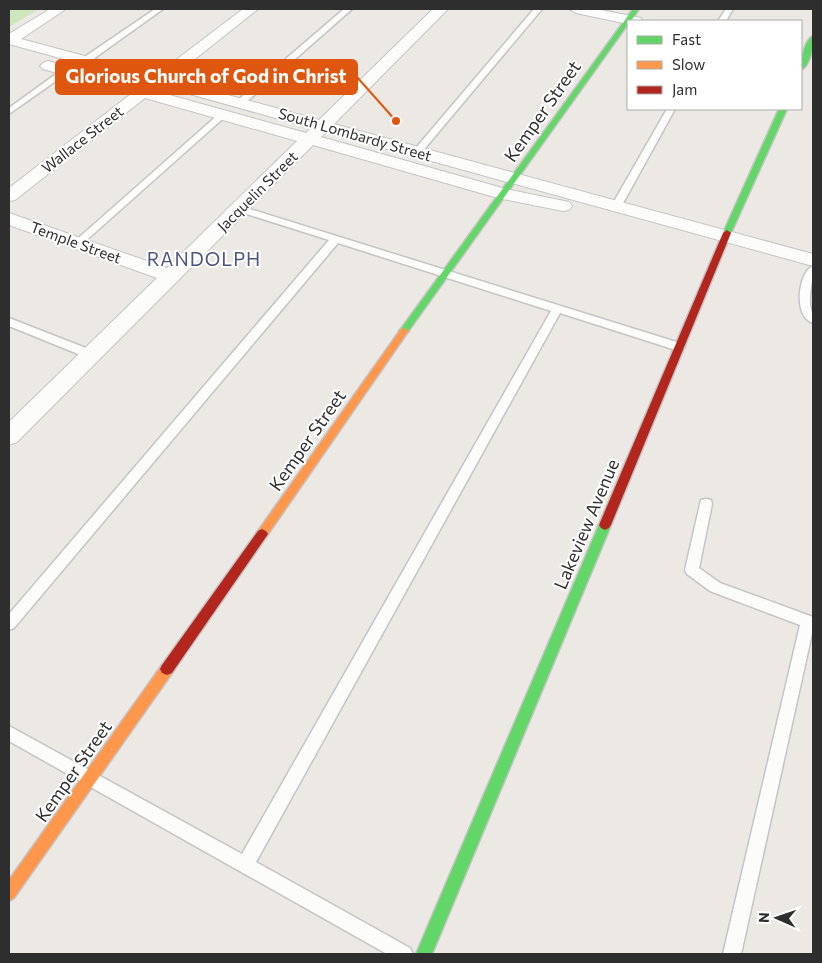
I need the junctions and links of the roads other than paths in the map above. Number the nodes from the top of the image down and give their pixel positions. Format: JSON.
{"nodes":[{"id":1,"x":59,"y":9,"type":"edge"},
{"id":2,"x":158,"y":9,"type":"edge"},
{"id":3,"x":251,"y":9,"type":"edge"},
{"id":4,"x":348,"y":9,"type":"edge"},
{"id":5,"x":441,"y":9,"type":"edge"},
{"id":6,"x":538,"y":9,"type":"edge"},
{"id":7,"x":576,"y":9,"type":"edge"},
{"id":8,"x":729,"y":9,"type":"edge"},
{"id":9,"x":633,"y":17,"type":"edge"},
{"id":10,"x":723,"y":20,"type":"edge"},
{"id":11,"x":627,"y":25,"type":"edge"},
{"id":12,"x":813,"y":38,"type":"edge"},
{"id":13,"x":9,"y":45,"type":"edge"},
{"id":14,"x":86,"y":60,"type":"junction"},
{"id":15,"x":805,"y":60,"type":"edge"},
{"id":16,"x":66,"y":71,"type":"junction"},
{"id":17,"x":158,"y":79,"type":"junction"},
{"id":18,"x":142,"y":92,"type":"junction"},
{"id":19,"x":241,"y":102,"type":"junction"},
{"id":20,"x":670,"y":110,"type":"edge"},
{"id":21,"x":782,"y":110,"type":"edge"},
{"id":22,"x":9,"y":112,"type":"edge"},
{"id":23,"x":223,"y":115,"type":"junction"},
{"id":24,"x":325,"y":125,"type":"junction"},
{"id":25,"x":310,"y":139,"type":"junction"},
{"id":26,"x":418,"y":151,"type":"junction"},
{"id":27,"x":516,"y":178,"type":"junction"},
{"id":28,"x":504,"y":194,"type":"junction"},
{"id":29,"x":9,"y":196,"type":"edge"},
{"id":30,"x":617,"y":205,"type":"junction"},
{"id":31,"x":240,"y":209,"type":"junction"},
{"id":32,"x":9,"y":219,"type":"edge"},
{"id":33,"x":700,"y":230,"type":"junction"},
{"id":34,"x":726,"y":237,"type":"junction"},
{"id":35,"x":335,"y":240,"type":"junction"},
{"id":36,"x":78,"y":243,"type":"junction"},
{"id":37,"x":813,"y":260,"type":"edge"},
{"id":38,"x":813,"y":269,"type":"edge"},
{"id":39,"x":445,"y":274,"type":"junction"},
{"id":40,"x":170,"y":276,"type":"junction"},
{"id":41,"x":557,"y":310,"type":"junction"},
{"id":42,"x":813,"y":318,"type":"edge"},
{"id":43,"x":9,"y":322,"type":"edge"},
{"id":44,"x":679,"y":347,"type":"junction"},
{"id":45,"x":92,"y":355,"type":"junction"},
{"id":46,"x":9,"y":436,"type":"edge"},
{"id":47,"x":706,"y":504,"type":"dead end"},
{"id":48,"x":811,"y":622,"type":"edge"},
{"id":49,"x":9,"y":624,"type":"edge"},
{"id":50,"x":9,"y":733,"type":"edge"},
{"id":51,"x":90,"y":779,"type":"junction"},
{"id":52,"x":245,"y":866,"type":"junction"},
{"id":53,"x":9,"y":893,"type":"edge"},
{"id":54,"x":404,"y":954,"type":"edge"},
{"id":55,"x":424,"y":954,"type":"edge"},
{"id":56,"x":732,"y":954,"type":"edge"}],
"edges":[{"from":1,"to":13,"type":"street"},
{"from":2,"to":14,"type":"lane"},
{"from":3,"to":17,"type":"street","name":"Wallace Street"},
{"from":4,"to":19,"type":"lane"},
{"from":5,"to":24,"type":"street","name":"Jacquelin Street"},
{"from":6,"to":26,"type":"lane"},
{"from":7,"to":9,"type":"street"},
{"from":8,"to":10,"type":"lane"},
{"from":11,"to":27,"type":"street","name":"Kemper Street"},
{"from":12,"to":15,"type":"street"},
{"from":13,"to":14,"type":"street","name":"South Lombardy Street"},
{"from":13,"to":16,"type":"street","name":"South Lombardy Street"},
{"from":14,"to":17,"type":"street","name":"South Lombardy Street"},
{"from":16,"to":18,"type":"street","name":"South Lombardy Street"},
{"from":16,"to":22,"type":"lane"},
{"from":17,"to":18,"type":"street","name":"Wallace Street"},
{"from":17,"to":19,"type":"street","name":"South Lombardy Street"},
{"from":18,"to":23,"type":"street","name":"South Lombardy Street"},
{"from":18,"to":29,"type":"street","name":"Wallace Street"},
{"from":19,"to":24,"type":"street","name":"South Lombardy Street"},
{"from":20,"to":30,"type":"lane"},
{"from":21,"to":34,"type":"street","name":"Lakeview Avenue"},
{"from":23,"to":25,"type":"street","name":"South Lombardy Street"},
{"from":23,"to":36,"type":"lane"},
{"from":24,"to":25,"type":"street","name":"Jacquelin Street"},
{"from":24,"to":26,"type":"street","name":"South Lombardy Street"},
{"from":25,"to":28,"type":"street","name":"South Lombardy Street"},
{"from":25,"to":31,"type":"street","name":"Jacquelin Street"},
{"from":26,"to":27,"type":"street","name":"South Lombardy Street"},
{"from":27,"to":28,"type":"street","name":"Kemper Street"},
{"from":27,"to":30,"type":"street","name":"South Lombardy Street"},
{"from":28,"to":33,"type":"street","name":"South Lombardy Street"},
{"from":28,"to":39,"type":"street","name":"Kemper Street"},
{"from":30,"to":33,"type":"street","name":"South Lombardy Street"},
{"from":31,"to":35,"type":"lane"},
{"from":31,"to":40,"type":"street","name":"Jacquelin Street"},
{"from":32,"to":36,"type":"street","name":"Temple Street"},
{"from":33,"to":34,"type":"street","name":"South Lombardy Street"},
{"from":34,"to":37,"type":"street","name":"South Lombardy Street"},
{"from":34,"to":44,"type":"street","name":"Lakeview Avenue"},
{"from":35,"to":39,"type":"lane"},
{"from":35,"to":49,"type":"lane"},
{"from":36,"to":40,"type":"street","name":"Temple Street"},
{"from":38,"to":42,"type":"lane"},
{"from":39,"to":41,"type":"lane"},
{"from":39,"to":51,"type":"street","name":"Kemper Street"},
{"from":40,"to":45,"type":"street","name":"Jacquelin Street"},
{"from":41,"to":44,"type":"lane"},
{"from":41,"to":52,"type":"lane"},
{"from":43,"to":45,"type":"lane"},
{"from":44,"to":55,"type":"street","name":"Lakeview Avenue"},
{"from":45,"to":46,"type":"street","name":"Jacquelin Street"},
{"from":47,"to":48,"type":"lane"},
{"from":48,"to":56,"type":"lane"},
{"from":50,"to":51,"type":"lane"},
{"from":51,"to":52,"type":"lane"},
{"from":51,"to":53,"type":"street","name":"Kemper Street"},
{"from":52,"to":54,"type":"lane"}]}
